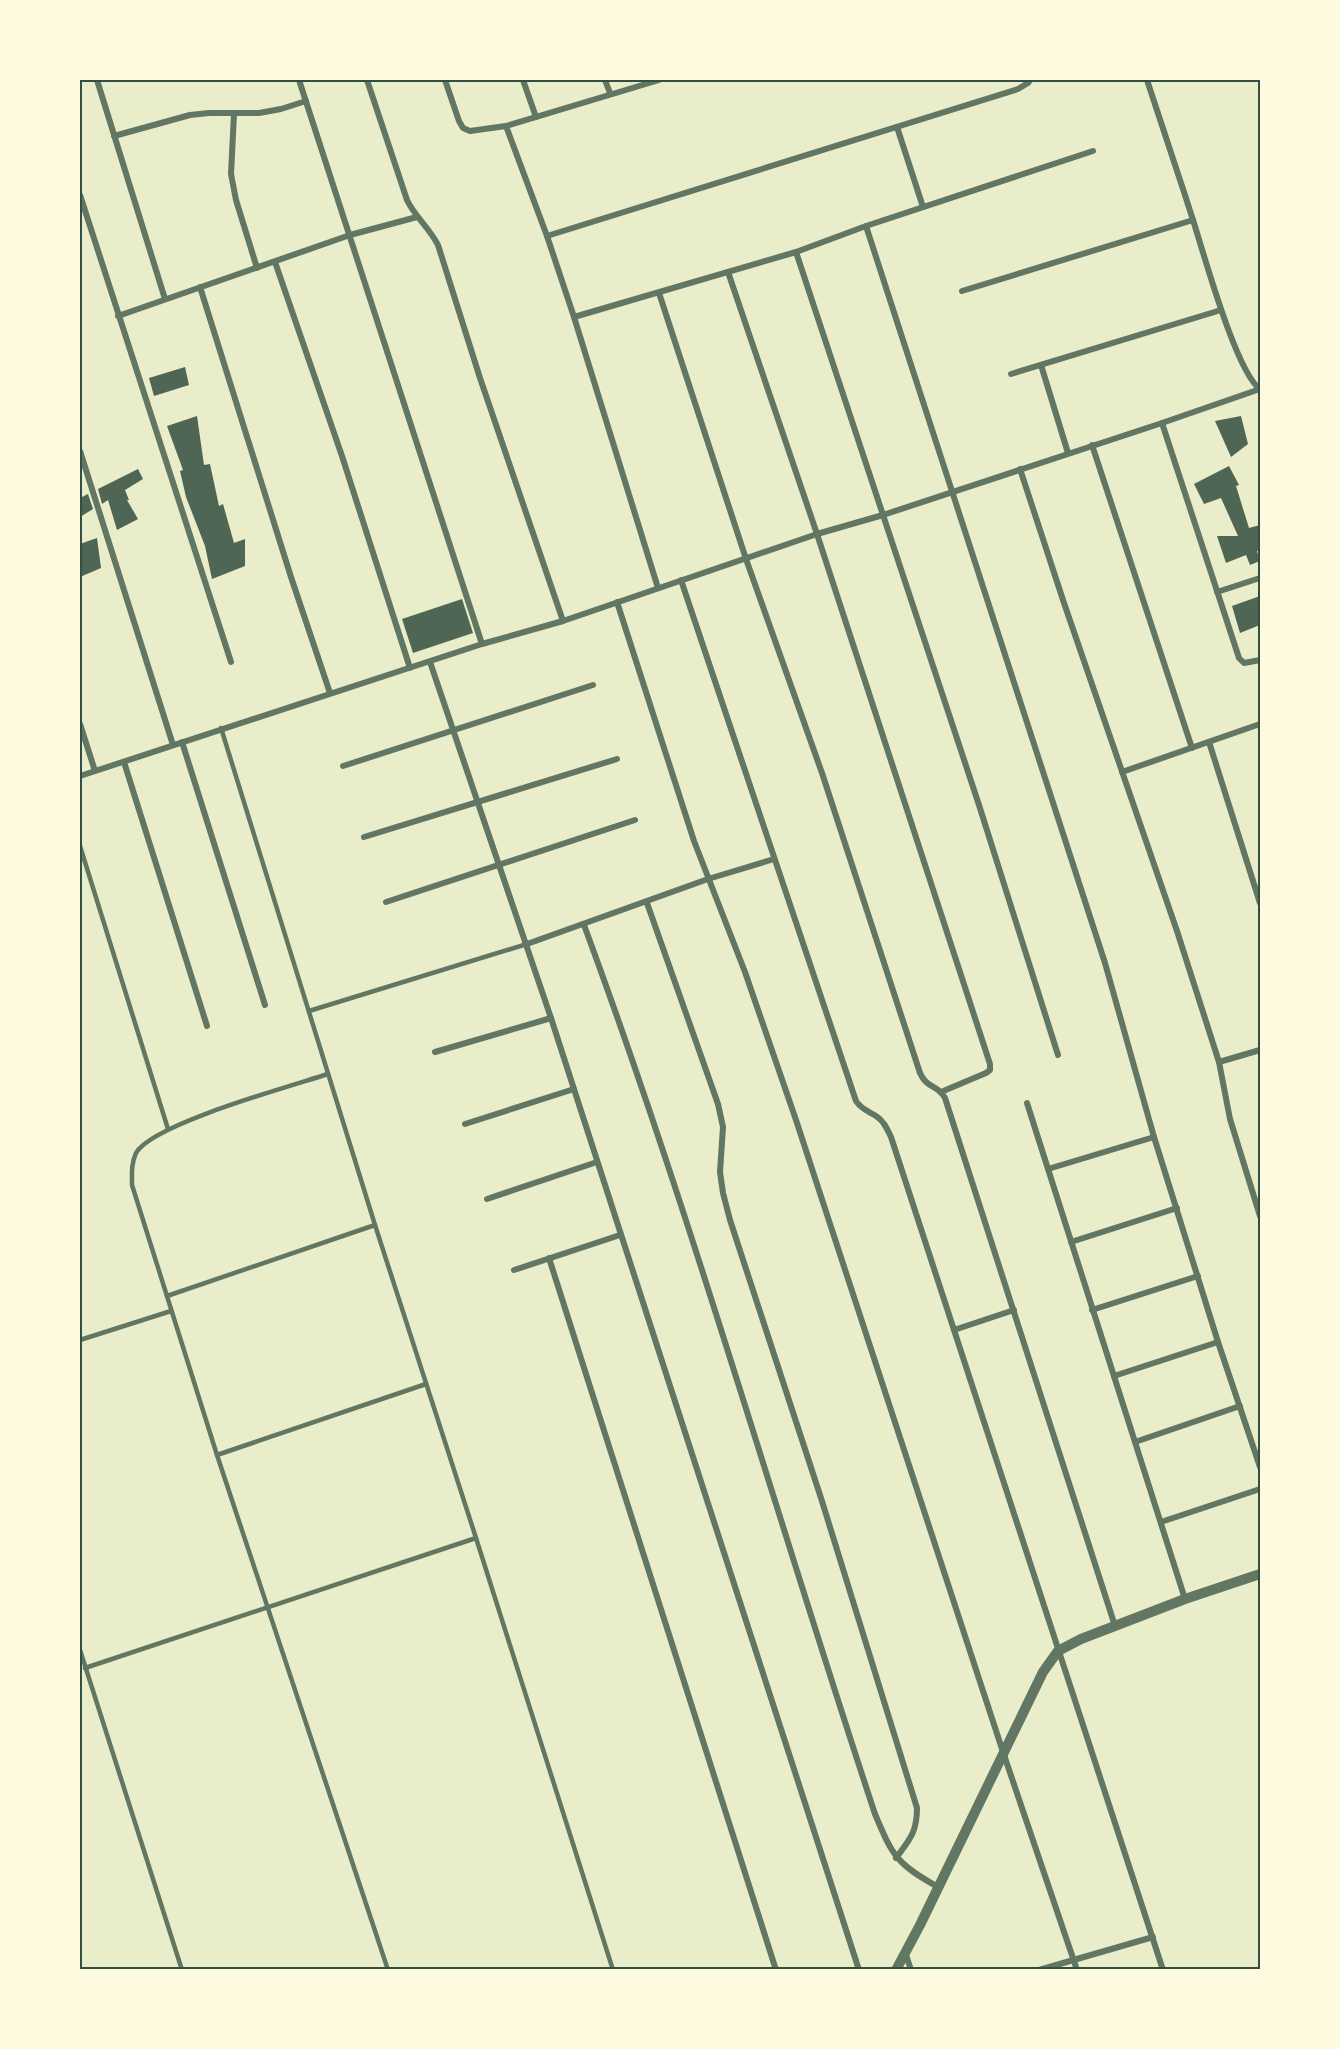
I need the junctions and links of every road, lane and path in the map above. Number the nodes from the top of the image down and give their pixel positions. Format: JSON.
{"nodes":[{"id":1,"x":97,"y":80,"type":"edge"},
{"id":2,"x":299,"y":80,"type":"edge"},
{"id":3,"x":368,"y":80,"type":"edge"},
{"id":4,"x":445,"y":80,"type":"edge"},
{"id":5,"x":523,"y":80,"type":"edge"},
{"id":6,"x":605,"y":80,"type":"edge"},
{"id":7,"x":659,"y":80,"type":"edge"},
{"id":8,"x":1030,"y":80,"type":"edge"},
{"id":9,"x":1148,"y":80,"type":"edge"},
{"id":10,"x":610,"y":93,"type":"junction"},
{"id":11,"x":306,"y":101,"type":"junction"},
{"id":12,"x":234,"y":114,"type":"junction"},
{"id":13,"x":536,"y":117,"type":"junction"},
{"id":14,"x":506,"y":126,"type":"junction"},
{"id":15,"x":897,"y":127,"type":"junction"},
{"id":16,"x":114,"y":135,"type":"junction"},
{"id":17,"x":1093,"y":151,"type":"dead end"},
{"id":18,"x":80,"y":195,"type":"edge"},
{"id":19,"x":923,"y":207,"type":"junction"},
{"id":20,"x":417,"y":217,"type":"junction"},
{"id":21,"x":1193,"y":220,"type":"junction"},
{"id":22,"x":866,"y":226,"type":"junction"},
{"id":23,"x":350,"y":236,"type":"junction"},
{"id":24,"x":547,"y":236,"type":"junction"},
{"id":25,"x":796,"y":252,"type":"junction"},
{"id":26,"x":275,"y":262,"type":"junction"},
{"id":27,"x":257,"y":268,"type":"junction"},
{"id":28,"x":728,"y":272,"type":"junction"},
{"id":29,"x":200,"y":287,"type":"junction"},
{"id":30,"x":962,"y":291,"type":"dead end"},
{"id":31,"x":660,"y":293,"type":"junction"},
{"id":32,"x":165,"y":299,"type":"junction"},
{"id":33,"x":1221,"y":310,"type":"junction"},
{"id":34,"x":118,"y":316,"type":"junction"},
{"id":35,"x":574,"y":317,"type":"junction"},
{"id":36,"x":1041,"y":365,"type":"junction"},
{"id":37,"x":1011,"y":374,"type":"dead end"},
{"id":38,"x":1260,"y":389,"type":"edge"},
{"id":39,"x":1162,"y":423,"type":"junction"},
{"id":40,"x":1092,"y":445,"type":"junction"},
{"id":41,"x":80,"y":451,"type":"edge"},
{"id":42,"x":1068,"y":453,"type":"junction"},
{"id":43,"x":1020,"y":469,"type":"junction"},
{"id":44,"x":952,"y":492,"type":"junction"},
{"id":45,"x":884,"y":515,"type":"junction"},
{"id":46,"x":817,"y":534,"type":"junction"},
{"id":47,"x":746,"y":559,"type":"junction"},
{"id":48,"x":1260,"y":578,"type":"edge"},
{"id":49,"x":681,"y":580,"type":"junction"},
{"id":50,"x":658,"y":588,"type":"junction"},
{"id":51,"x":1217,"y":592,"type":"junction"},
{"id":52,"x":617,"y":602,"type":"junction"},
{"id":53,"x":563,"y":621,"type":"junction"},
{"id":54,"x":482,"y":644,"type":"junction"},
{"id":55,"x":1260,"y":660,"type":"edge"},
{"id":56,"x":231,"y":662,"type":"dead end"},
{"id":57,"x":430,"y":662,"type":"junction"},
{"id":58,"x":410,"y":668,"type":"junction"},
{"id":59,"x":593,"y":685,"type":"dead end"},
{"id":60,"x":330,"y":693,"type":"junction"},
{"id":61,"x":80,"y":724,"type":"edge"},
{"id":62,"x":1260,"y":724,"type":"edge"},
{"id":63,"x":221,"y":728,"type":"junction"},
{"id":64,"x":454,"y":730,"type":"junction"},
{"id":65,"x":182,"y":742,"type":"junction"},
{"id":66,"x":1209,"y":742,"type":"junction"},
{"id":67,"x":173,"y":746,"type":"junction"},
{"id":68,"x":1192,"y":748,"type":"junction"},
{"id":69,"x":617,"y":759,"type":"dead end"},
{"id":70,"x":124,"y":762,"type":"junction"},
{"id":71,"x":344,"y":765,"type":"dead end"},
{"id":72,"x":94,"y":771,"type":"junction"},
{"id":73,"x":1122,"y":772,"type":"junction"},
{"id":74,"x":80,"y":776,"type":"edge"},
{"id":75,"x":478,"y":801,"type":"junction"},
{"id":76,"x":635,"y":820,"type":"dead end"},
{"id":77,"x":364,"y":837,"type":"dead end"},
{"id":78,"x":80,"y":846,"type":"edge"},
{"id":79,"x":774,"y":859,"type":"junction"},
{"id":80,"x":499,"y":864,"type":"junction"},
{"id":81,"x":708,"y":879,"type":"junction"},
{"id":82,"x":386,"y":902,"type":"dead end"},
{"id":83,"x":647,"y":903,"type":"junction"},
{"id":84,"x":1260,"y":903,"type":"edge"},
{"id":85,"x":584,"y":925,"type":"junction"},
{"id":86,"x":527,"y":945,"type":"junction"},
{"id":87,"x":265,"y":1005,"type":"dead end"},
{"id":88,"x":309,"y":1011,"type":"junction"},
{"id":89,"x":551,"y":1018,"type":"junction"},
{"id":90,"x":207,"y":1026,"type":"dead end"},
{"id":91,"x":1260,"y":1050,"type":"edge"},
{"id":92,"x":435,"y":1052,"type":"dead end"},
{"id":93,"x":1058,"y":1055,"type":"dead end"},
{"id":94,"x":1219,"y":1062,"type":"junction"},
{"id":95,"x":328,"y":1074,"type":"junction"},
{"id":96,"x":574,"y":1089,"type":"junction"},
{"id":97,"x":941,"y":1092,"type":"junction"},
{"id":98,"x":1027,"y":1103,"type":"dead end"},
{"id":99,"x":465,"y":1124,"type":"dead end"},
{"id":100,"x":168,"y":1129,"type":"junction"},
{"id":101,"x":1154,"y":1137,"type":"junction"},
{"id":102,"x":597,"y":1162,"type":"junction"},
{"id":103,"x":1048,"y":1169,"type":"junction"},
{"id":104,"x":487,"y":1199,"type":"dead end"},
{"id":105,"x":1177,"y":1208,"type":"junction"},
{"id":106,"x":1260,"y":1216,"type":"edge"},
{"id":107,"x":375,"y":1225,"type":"junction"},
{"id":108,"x":620,"y":1235,"type":"junction"},
{"id":109,"x":1071,"y":1242,"type":"junction"},
{"id":110,"x":549,"y":1258,"type":"junction"},
{"id":111,"x":514,"y":1270,"type":"dead end"},
{"id":112,"x":1198,"y":1276,"type":"junction"},
{"id":113,"x":166,"y":1296,"type":"junction"},
{"id":114,"x":1014,"y":1310,"type":"junction"},
{"id":115,"x":1092,"y":1310,"type":"junction"},
{"id":116,"x":171,"y":1311,"type":"junction"},
{"id":117,"x":954,"y":1330,"type":"junction"},
{"id":118,"x":80,"y":1340,"type":"edge"},
{"id":119,"x":1218,"y":1342,"type":"junction"},
{"id":120,"x":1114,"y":1376,"type":"junction"},
{"id":121,"x":426,"y":1384,"type":"junction"},
{"id":122,"x":1240,"y":1406,"type":"junction"},
{"id":123,"x":1135,"y":1442,"type":"junction"},
{"id":124,"x":217,"y":1455,"type":"junction"},
{"id":125,"x":1260,"y":1467,"type":"edge"},
{"id":126,"x":1260,"y":1489,"type":"edge"},
{"id":127,"x":1161,"y":1522,"type":"junction"},
{"id":128,"x":476,"y":1538,"type":"junction"},
{"id":129,"x":1260,"y":1574,"type":"edge"},
{"id":130,"x":1185,"y":1599,"type":"junction"},
{"id":131,"x":268,"y":1606,"type":"junction"},
{"id":132,"x":1115,"y":1626,"type":"junction"},
{"id":133,"x":80,"y":1650,"type":"edge"},
{"id":134,"x":1058,"y":1651,"type":"junction"},
{"id":135,"x":85,"y":1668,"type":"junction"},
{"id":136,"x":1003,"y":1752,"type":"junction"},
{"id":137,"x":896,"y":1858,"type":"junction"},
{"id":138,"x":938,"y":1887,"type":"junction"},
{"id":139,"x":1153,"y":1937,"type":"junction"},
{"id":140,"x":905,"y":1952,"type":"junction"},
{"id":141,"x":1073,"y":1960,"type":"junction"},
{"id":142,"x":182,"y":1970,"type":"edge"},
{"id":143,"x":388,"y":1970,"type":"edge"},
{"id":144,"x":613,"y":1970,"type":"edge"},
{"id":145,"x":776,"y":1970,"type":"edge"},
{"id":146,"x":859,"y":1970,"type":"edge"},
{"id":147,"x":896,"y":1970,"type":"edge"},
{"id":148,"x":911,"y":1970,"type":"edge"},
{"id":149,"x":1039,"y":1970,"type":"edge"},
{"id":150,"x":1077,"y":1970,"type":"edge"},
{"id":151,"x":1163,"y":1970,"type":"edge"}],
"edges":[{"from":1,"to":16,"type":"street"},
{"from":2,"to":11,"type":"street"},
{"from":3,"to":20,"type":"street"},
{"from":4,"to":14,"type":"street"},
{"from":5,"to":13,"type":"street"},
{"from":6,"to":10,"type":"street"},
{"from":7,"to":10,"type":"street"},
{"from":8,"to":15,"type":"street"},
{"from":9,"to":21,"type":"street"},
{"from":10,"to":13,"type":"street"},
{"from":11,"to":12,"type":"street"},
{"from":11,"to":23,"type":"street"},
{"from":12,"to":16,"type":"street"},
{"from":12,"to":27,"type":"street"},
{"from":13,"to":14,"type":"street"},
{"from":14,"to":24,"type":"street"},
{"from":15,"to":19,"type":"street"},
{"from":15,"to":24,"type":"street"},
{"from":16,"to":32,"type":"street"},
{"from":17,"to":19,"type":"street"},
{"from":18,"to":34,"type":"street"},
{"from":19,"to":22,"type":"street"},
{"from":20,"to":23,"type":"street"},
{"from":20,"to":53,"type":"street"},
{"from":21,"to":30,"type":"street"},
{"from":21,"to":33,"type":"street"},
{"from":22,"to":25,"type":"street"},
{"from":22,"to":44,"type":"street"},
{"from":23,"to":26,"type":"street"},
{"from":23,"to":54,"type":"street"},
{"from":24,"to":35,"type":"street"},
{"from":25,"to":28,"type":"street"},
{"from":25,"to":45,"type":"street"},
{"from":26,"to":27,"type":"street"},
{"from":26,"to":58,"type":"street"},
{"from":27,"to":29,"type":"street"},
{"from":28,"to":31,"type":"street"},
{"from":28,"to":46,"type":"street"},
{"from":29,"to":32,"type":"street"},
{"from":29,"to":60,"type":"street"},
{"from":31,"to":35,"type":"street"},
{"from":31,"to":47,"type":"street"},
{"from":32,"to":34,"type":"street"},
{"from":33,"to":36,"type":"street"},
{"from":33,"to":38,"type":"street"},
{"from":34,"to":56,"type":"street"},
{"from":35,"to":50,"type":"street"},
{"from":36,"to":37,"type":"street"},
{"from":36,"to":42,"type":"street"},
{"from":38,"to":39,"type":"street"},
{"from":39,"to":40,"type":"street"},
{"from":39,"to":51,"type":"street"},
{"from":40,"to":42,"type":"street"},
{"from":40,"to":68,"type":"street"},
{"from":41,"to":67,"type":"street"},
{"from":42,"to":43,"type":"street"},
{"from":43,"to":44,"type":"street"},
{"from":43,"to":73,"type":"street"},
{"from":44,"to":45,"type":"street"},
{"from":44,"to":101,"type":"street"},
{"from":45,"to":46,"type":"street"},
{"from":45,"to":93,"type":"street"},
{"from":46,"to":47,"type":"street"},
{"from":46,"to":97,"type":"street"},
{"from":47,"to":49,"type":"street"},
{"from":47,"to":97,"type":"street"},
{"from":48,"to":51,"type":"street"},
{"from":49,"to":50,"type":"street"},
{"from":49,"to":79,"type":"street"},
{"from":50,"to":52,"type":"street"},
{"from":51,"to":55,"type":"street"},
{"from":52,"to":53,"type":"street"},
{"from":52,"to":81,"type":"street"},
{"from":53,"to":54,"type":"street"},
{"from":54,"to":57,"type":"street"},
{"from":57,"to":58,"type":"street"},
{"from":57,"to":64,"type":"street"},
{"from":58,"to":60,"type":"street"},
{"from":59,"to":64,"type":"street"},
{"from":60,"to":63,"type":"street"},
{"from":61,"to":72,"type":"street"},
{"from":62,"to":66,"type":"street"},
{"from":63,"to":65,"type":"street"},
{"from":63,"to":88,"type":"lane"},
{"from":64,"to":71,"type":"street"},
{"from":64,"to":75,"type":"street"},
{"from":65,"to":67,"type":"street"},
{"from":65,"to":87,"type":"street"},
{"from":66,"to":68,"type":"street"},
{"from":66,"to":84,"type":"street"},
{"from":67,"to":70,"type":"street"},
{"from":68,"to":73,"type":"street"},
{"from":69,"to":75,"type":"street"},
{"from":70,"to":72,"type":"street"},
{"from":70,"to":90,"type":"street"},
{"from":72,"to":74,"type":"street"},
{"from":73,"to":94,"type":"street"},
{"from":75,"to":77,"type":"street"},
{"from":75,"to":80,"type":"street"},
{"from":76,"to":80,"type":"street"},
{"from":78,"to":100,"type":"lane"},
{"from":79,"to":81,"type":"street"},
{"from":79,"to":117,"type":"street"},
{"from":80,"to":82,"type":"street"},
{"from":80,"to":86,"type":"street"},
{"from":81,"to":83,"type":"street"},
{"from":81,"to":136,"type":"street"},
{"from":83,"to":85,"type":"street"},
{"from":83,"to":137,"type":"street"},
{"from":85,"to":86,"type":"street"},
{"from":85,"to":137,"type":"street"},
{"from":86,"to":88,"type":"lane"},
{"from":86,"to":89,"type":"street"},
{"from":88,"to":95,"type":"lane"},
{"from":89,"to":92,"type":"street"},
{"from":89,"to":96,"type":"street"},
{"from":91,"to":94,"type":"street"},
{"from":94,"to":106,"type":"street"},
{"from":95,"to":100,"type":"lane"},
{"from":95,"to":107,"type":"lane"},
{"from":96,"to":99,"type":"street"},
{"from":96,"to":102,"type":"street"},
{"from":97,"to":114,"type":"street"},
{"from":98,"to":103,"type":"street"},
{"from":100,"to":113,"type":"lane"},
{"from":101,"to":103,"type":"street"},
{"from":101,"to":105,"type":"street"},
{"from":102,"to":104,"type":"street"},
{"from":102,"to":108,"type":"street"},
{"from":103,"to":109,"type":"street"},
{"from":105,"to":109,"type":"street"},
{"from":105,"to":112,"type":"street"},
{"from":107,"to":113,"type":"lane"},
{"from":107,"to":121,"type":"lane"},
{"from":108,"to":110,"type":"street"},
{"from":108,"to":146,"type":"street"},
{"from":109,"to":115,"type":"street"},
{"from":110,"to":111,"type":"street"},
{"from":110,"to":145,"type":"street"},
{"from":112,"to":115,"type":"street"},
{"from":112,"to":119,"type":"street"},
{"from":113,"to":116,"type":"lane"},
{"from":114,"to":117,"type":"street"},
{"from":114,"to":132,"type":"street"},
{"from":115,"to":120,"type":"street"},
{"from":116,"to":118,"type":"lane"},
{"from":116,"to":124,"type":"lane"},
{"from":117,"to":134,"type":"street"},
{"from":119,"to":120,"type":"street"},
{"from":119,"to":122,"type":"street"},
{"from":120,"to":123,"type":"street"},
{"from":121,"to":124,"type":"lane"},
{"from":121,"to":128,"type":"lane"},
{"from":122,"to":123,"type":"street"},
{"from":122,"to":125,"type":"street"},
{"from":123,"to":127,"type":"street"},
{"from":124,"to":131,"type":"lane"},
{"from":126,"to":127,"type":"street"},
{"from":127,"to":130,"type":"street"},
{"from":128,"to":131,"type":"lane"},
{"from":128,"to":144,"type":"lane"},
{"from":129,"to":130,"type":"street"},
{"from":130,"to":132,"type":"street"},
{"from":131,"to":135,"type":"lane"},
{"from":131,"to":143,"type":"lane"},
{"from":132,"to":134,"type":"street"},
{"from":133,"to":135,"type":"lane"},
{"from":134,"to":136,"type":"street"},
{"from":134,"to":139,"type":"street"},
{"from":135,"to":142,"type":"lane"},
{"from":136,"to":138,"type":"street"},
{"from":136,"to":141,"type":"street"},
{"from":137,"to":138,"type":"street"},
{"from":138,"to":140,"type":"street"},
{"from":139,"to":141,"type":"street"},
{"from":139,"to":151,"type":"street"},
{"from":140,"to":147,"type":"street"},
{"from":140,"to":148,"type":"street"},
{"from":141,"to":149,"type":"street"},
{"from":141,"to":150,"type":"street"}]}
